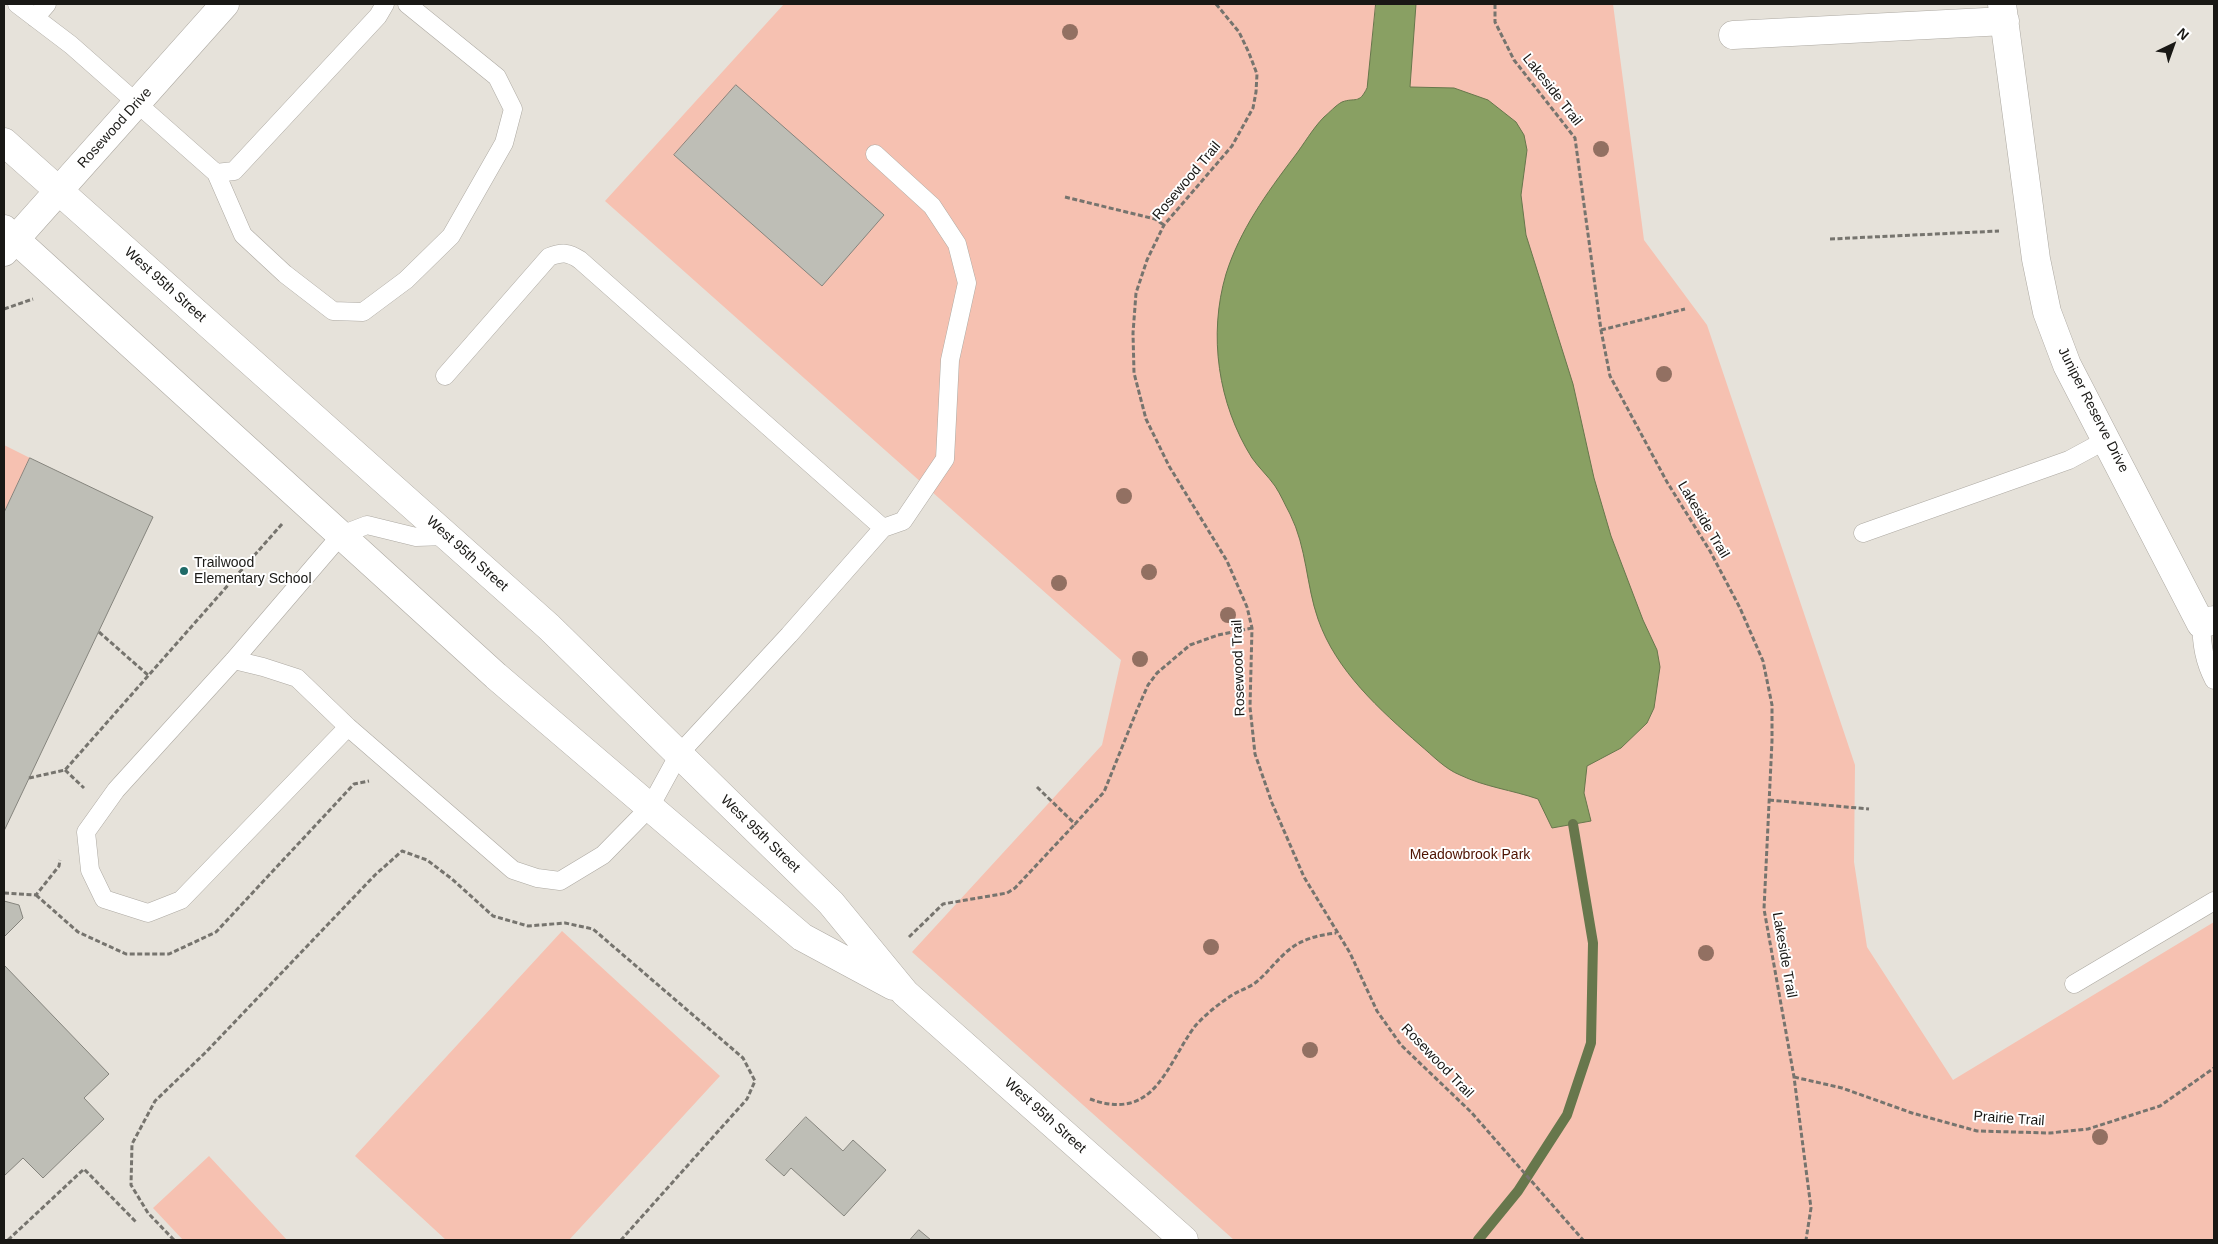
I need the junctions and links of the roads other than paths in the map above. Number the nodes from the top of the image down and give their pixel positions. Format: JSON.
{"nodes":[{"id":1,"x":17,"y":4,"type":"edge"},
{"id":2,"x":47,"y":4,"type":"edge"},
{"id":3,"x":225,"y":4,"type":"edge"},
{"id":4,"x":407,"y":4,"type":"edge"},
{"id":5,"x":381,"y":10,"type":"edge"},
{"id":6,"x":2003,"y":12,"type":"edge"},
{"id":7,"x":35,"y":18,"type":"junction"},
{"id":8,"x":1733,"y":36,"type":"dead end"},
{"id":9,"x":138,"y":102,"type":"junction"},
{"id":10,"x":4,"y":142,"type":"edge"},
{"id":11,"x":875,"y":154,"type":"dead end"},
{"id":12,"x":225,"y":172,"type":"junction"},
{"id":13,"x":58,"y":191,"type":"junction"},
{"id":14,"x":8,"y":240,"type":"edge"},
{"id":15,"x":445,"y":376,"type":"dead end"},
{"id":16,"x":2106,"y":440,"type":"junction"},
{"id":17,"x":883,"y":528,"type":"junction"},
{"id":18,"x":1863,"y":533,"type":"dead end"},
{"id":19,"x":341,"y":536,"type":"junction"},
{"id":20,"x":447,"y":536,"type":"junction"},
{"id":21,"x":2208,"y":622,"type":"edge"},
{"id":22,"x":234,"y":660,"type":"junction"},
{"id":23,"x":2214,"y":680,"type":"edge"},
{"id":24,"x":348,"y":727,"type":"junction"},
{"id":25,"x":679,"y":754,"type":"junction"},
{"id":26,"x":650,"y":807,"type":"junction"},
{"id":27,"x":2214,"y":901,"type":"edge"},
{"id":28,"x":2074,"y":984,"type":"dead end"},
{"id":29,"x":905,"y":993,"type":"junction"},
{"id":30,"x":1184,"y":1240,"type":"edge"}],
"edges":[{"from":1,"to":7,"type":"lane"},
{"from":2,"to":7,"type":"lane"},
{"from":3,"to":9,"type":"main road","name":"Rosewood Drive"},
{"from":4,"to":12,"type":"lane"},
{"from":5,"to":12,"type":"lane"},
{"from":6,"to":8,"type":"main road"},
{"from":6,"to":16,"type":"main road","name":"Juniper Reserve Drive"},
{"from":7,"to":9,"type":"lane"},
{"from":9,"to":12,"type":"lane"},
{"from":9,"to":13,"type":"main road","name":"Rosewood Drive"},
{"from":10,"to":13,"type":"main road","name":"West 95th Street"},
{"from":11,"to":17,"type":"lane"},
{"from":13,"to":14,"type":"main road","name":"Rosewood Drive"},
{"from":13,"to":20,"type":"main road","name":"West 95th Street"},
{"from":14,"to":19,"type":"main road","name":"West 95th Street"},
{"from":15,"to":17,"type":"lane"},
{"from":16,"to":18,"type":"lane"},
{"from":16,"to":21,"type":"main road","name":"Juniper Reserve Drive"},
{"from":17,"to":25,"type":"lane"},
{"from":19,"to":20,"type":"lane"},
{"from":19,"to":22,"type":"lane"},
{"from":19,"to":26,"type":"main road","name":"West 95th Street"},
{"from":20,"to":25,"type":"main road","name":"West 95th Street"},
{"from":21,"to":23,"type":"lane"},
{"from":22,"to":24,"type":"lane"},
{"from":22,"to":24,"type":"lane"},
{"from":24,"to":26,"type":"lane"},
{"from":25,"to":26,"type":"lane"},
{"from":25,"to":29,"type":"main road","name":"West 95th Street"},
{"from":26,"to":29,"type":"main road","name":"West 95th Street"},
{"from":27,"to":28,"type":"lane"},
{"from":29,"to":30,"type":"main road","name":"West 95th Street"}]}
